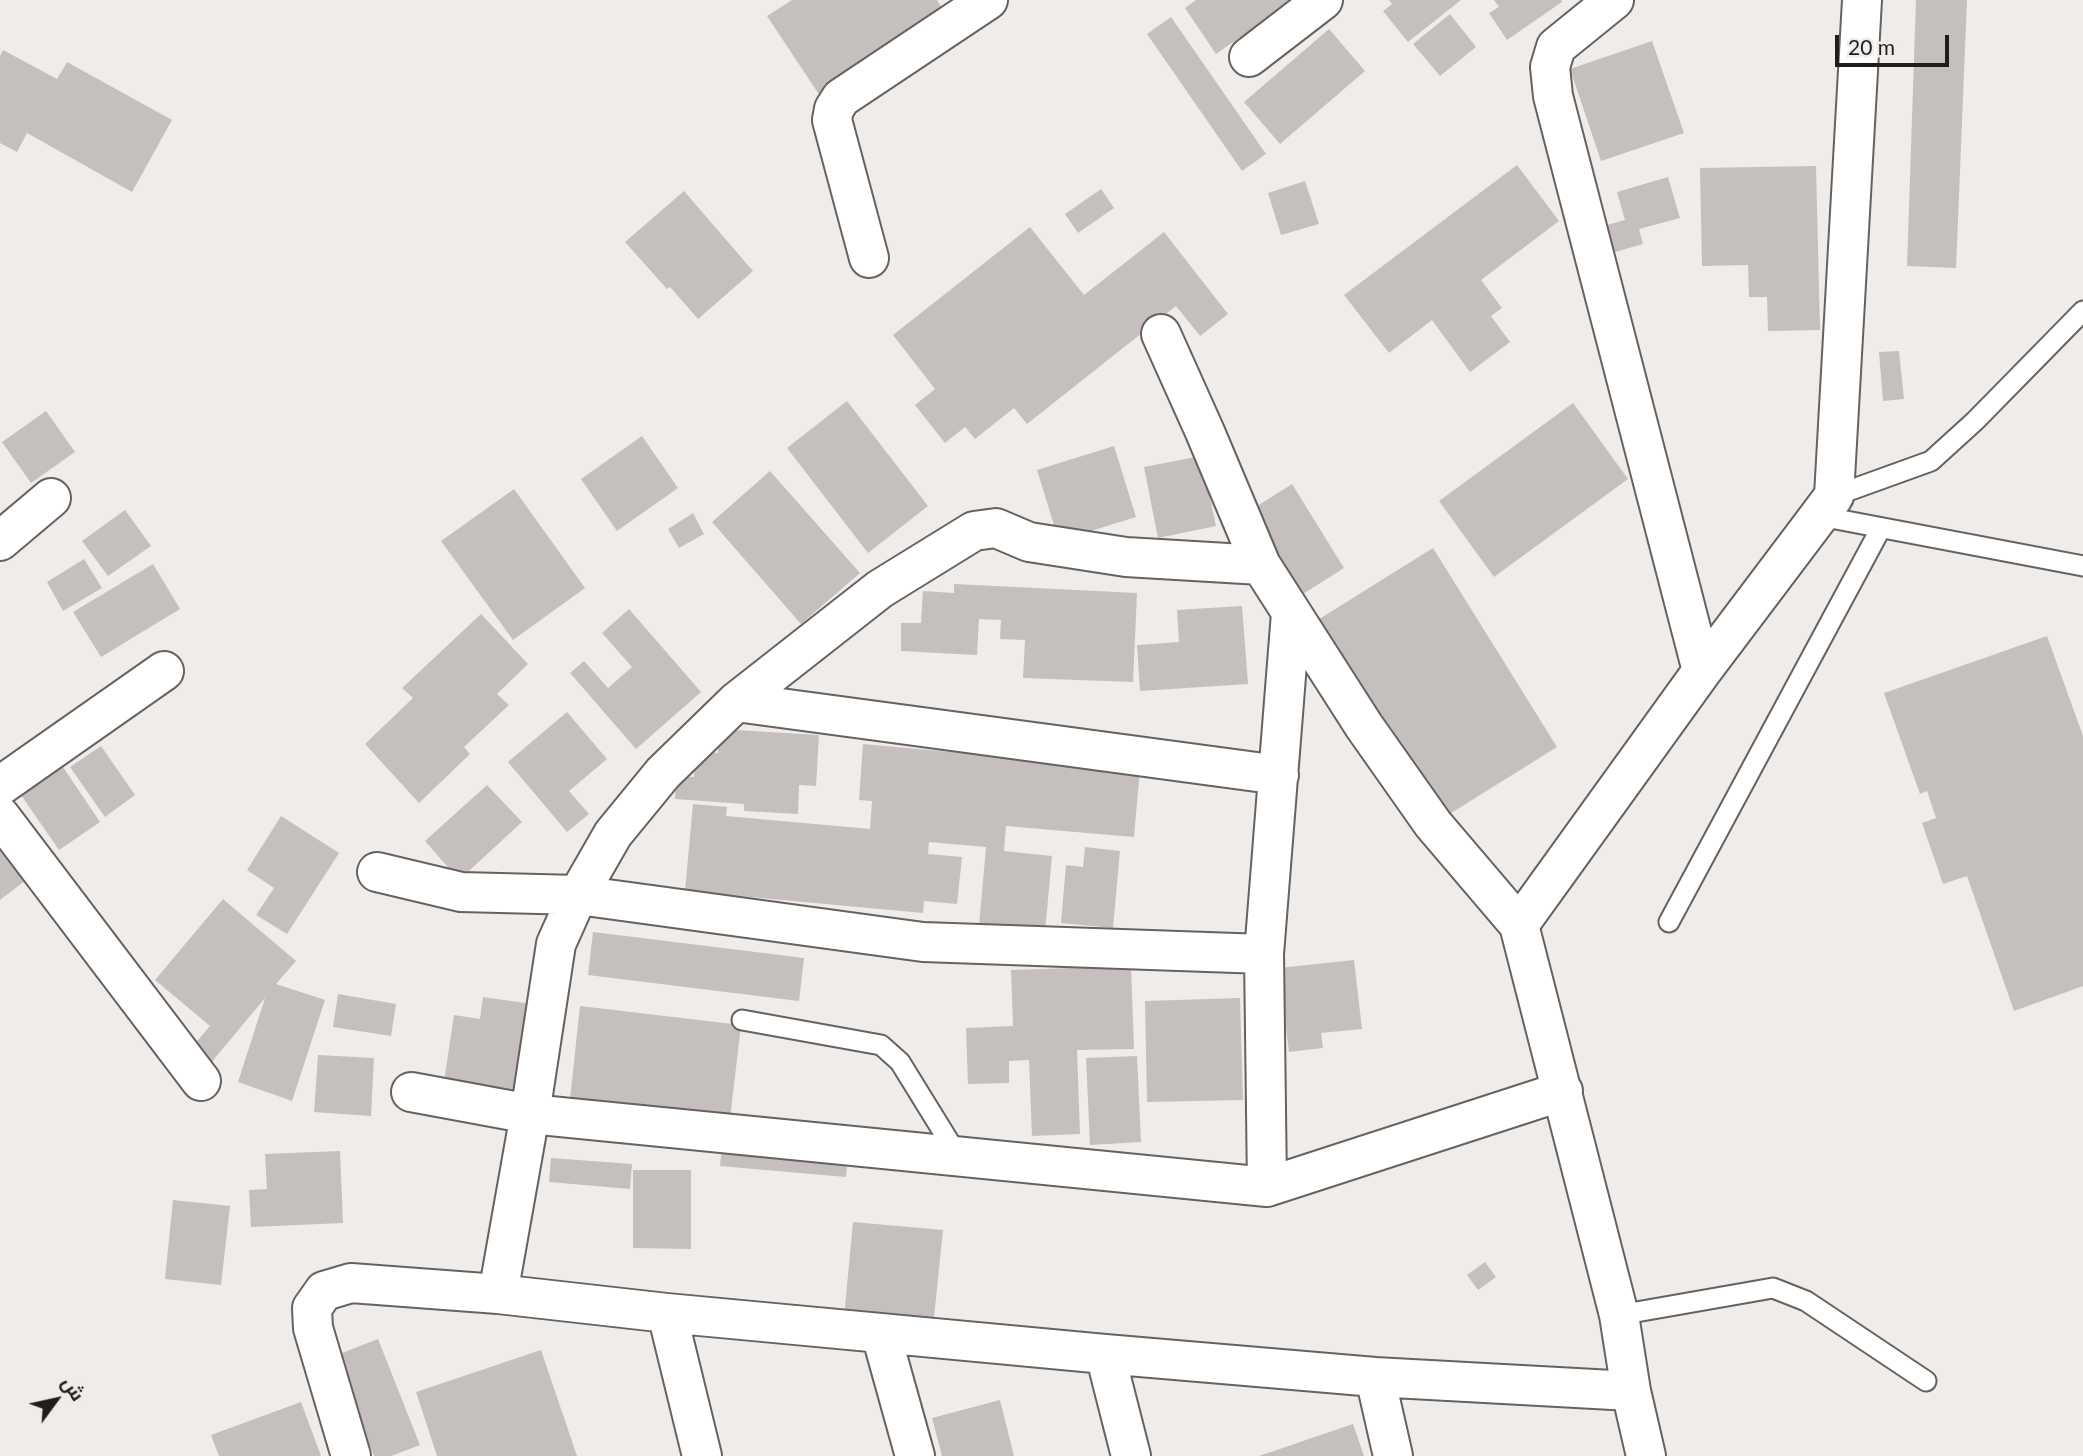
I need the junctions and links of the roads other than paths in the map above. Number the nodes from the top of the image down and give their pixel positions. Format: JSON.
{"nodes":[{"id":1,"x":988,"y":0,"type":"edge"},
{"id":2,"x":1323,"y":0,"type":"edge"},
{"id":3,"x":1614,"y":0,"type":"edge"},
{"id":4,"x":1862,"y":0,"type":"edge"},
{"id":5,"x":1249,"y":57,"type":"dead end"},
{"id":6,"x":869,"y":258,"type":"dead end"},
{"id":7,"x":2083,"y":311,"type":"edge"},
{"id":8,"x":1161,"y":334,"type":"dead end"},
{"id":9,"x":51,"y":498,"type":"dead end"},
{"id":10,"x":1827,"y":506,"type":"junction"},
{"id":11,"x":1881,"y":528,"type":"junction"},
{"id":12,"x":0,"y":541,"type":"edge"},
{"id":13,"x":1261,"y":565,"type":"junction"},
{"id":14,"x":2083,"y":566,"type":"edge"},
{"id":15,"x":1291,"y":613,"type":"junction"},
{"id":16,"x":164,"y":671,"type":"dead end"},
{"id":17,"x":1702,"y":671,"type":"junction"},
{"id":18,"x":736,"y":702,"type":"junction"},
{"id":19,"x":1279,"y":775,"type":"junction"},
{"id":20,"x":0,"y":786,"type":"edge"},
{"id":21,"x":0,"y":817,"type":"edge"},
{"id":22,"x":377,"y":872,"type":"dead end"},
{"id":23,"x":578,"y":895,"type":"junction"},
{"id":24,"x":1669,"y":922,"type":"dead end"},
{"id":25,"x":1520,"y":925,"type":"junction"},
{"id":26,"x":1264,"y":954,"type":"junction"},
{"id":27,"x":742,"y":1020,"type":"dead end"},
{"id":28,"x":201,"y":1082,"type":"dead end"},
{"id":29,"x":1563,"y":1091,"type":"junction"},
{"id":30,"x":411,"y":1092,"type":"dead end"},
{"id":31,"x":530,"y":1114,"type":"junction"},
{"id":32,"x":958,"y":1156,"type":"junction"},
{"id":33,"x":1267,"y":1187,"type":"junction"},
{"id":34,"x":498,"y":1294,"type":"junction"},
{"id":35,"x":667,"y":1313,"type":"junction"},
{"id":36,"x":1619,"y":1315,"type":"junction"},
{"id":37,"x":881,"y":1334,"type":"junction"},
{"id":38,"x":1105,"y":1354,"type":"junction"},
{"id":39,"x":1375,"y":1377,"type":"junction"},
{"id":40,"x":1926,"y":1381,"type":"dead end"},
{"id":41,"x":1631,"y":1391,"type":"junction"},
{"id":42,"x":351,"y":1456,"type":"edge"},
{"id":43,"x":702,"y":1456,"type":"edge"},
{"id":44,"x":915,"y":1456,"type":"edge"},
{"id":45,"x":1131,"y":1456,"type":"edge"},
{"id":46,"x":1393,"y":1456,"type":"edge"},
{"id":47,"x":1646,"y":1456,"type":"edge"}],
"edges":[{"from":1,"to":6,"type":"street"},
{"from":2,"to":5,"type":"street"},
{"from":3,"to":17,"type":"street"},
{"from":4,"to":10,"type":"street"},
{"from":7,"to":10,"type":"lane"},
{"from":8,"to":13,"type":"street"},
{"from":9,"to":12,"type":"street"},
{"from":10,"to":11,"type":"lane"},
{"from":10,"to":17,"type":"street"},
{"from":11,"to":14,"type":"lane"},
{"from":11,"to":24,"type":"lane"},
{"from":13,"to":15,"type":"street"},
{"from":13,"to":18,"type":"street"},
{"from":15,"to":19,"type":"street"},
{"from":15,"to":25,"type":"street"},
{"from":16,"to":20,"type":"street"},
{"from":17,"to":25,"type":"street"},
{"from":18,"to":19,"type":"street"},
{"from":18,"to":23,"type":"street"},
{"from":19,"to":26,"type":"street"},
{"from":21,"to":28,"type":"street"},
{"from":22,"to":23,"type":"street"},
{"from":23,"to":26,"type":"street"},
{"from":23,"to":31,"type":"street"},
{"from":25,"to":29,"type":"street"},
{"from":26,"to":33,"type":"street"},
{"from":27,"to":32,"type":"lane"},
{"from":29,"to":33,"type":"street"},
{"from":29,"to":36,"type":"street"},
{"from":30,"to":31,"type":"street"},
{"from":31,"to":32,"type":"street"},
{"from":31,"to":34,"type":"street"},
{"from":32,"to":33,"type":"street"},
{"from":34,"to":35,"type":"street"},
{"from":34,"to":42,"type":"street"},
{"from":35,"to":37,"type":"street"},
{"from":35,"to":43,"type":"street"},
{"from":36,"to":40,"type":"lane"},
{"from":36,"to":41,"type":"street"},
{"from":37,"to":38,"type":"street"},
{"from":37,"to":44,"type":"street"},
{"from":38,"to":39,"type":"street"},
{"from":38,"to":45,"type":"street"},
{"from":39,"to":41,"type":"street"},
{"from":39,"to":46,"type":"street"},
{"from":41,"to":47,"type":"street"}]}
